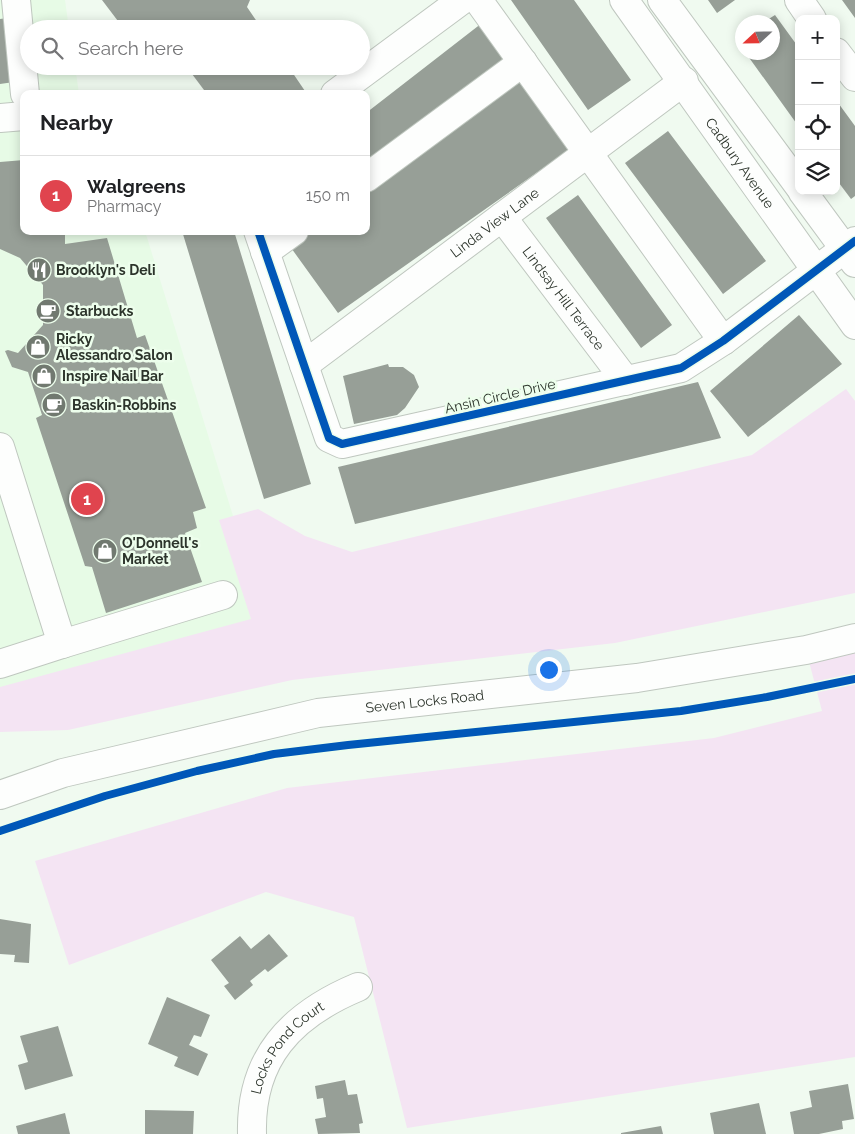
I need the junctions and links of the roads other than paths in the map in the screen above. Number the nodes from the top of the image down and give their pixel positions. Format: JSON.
{"nodes":[{"id":1,"x":16,"y":0,"type":"edge"},
{"id":2,"x":462,"y":0,"type":"edge"},
{"id":3,"x":478,"y":0,"type":"edge"},
{"id":4,"x":624,"y":0,"type":"edge"},
{"id":5,"x":662,"y":0,"type":"edge"},
{"id":6,"x":798,"y":0,"type":"edge"},
{"id":7,"x":809,"y":15,"type":"edge"},
{"id":8,"x":20,"y":42,"type":"edge"},
{"id":9,"x":840,"y":57,"type":"edge"},
{"id":10,"x":523,"y":62,"type":"junction"},
{"id":11,"x":370,"y":68,"type":"edge"},
{"id":12,"x":23,"y":75,"type":"edge"},
{"id":13,"x":361,"y":75,"type":"edge"},
{"id":14,"x":855,"y":77,"type":"edge"},
{"id":15,"x":684,"y":81,"type":"junction"},
{"id":16,"x":25,"y":90,"type":"edge"},
{"id":17,"x":340,"y":90,"type":"edge"},
{"id":18,"x":20,"y":116,"type":"edge"},
{"id":19,"x":0,"y":118,"type":"edge"},
{"id":20,"x":588,"y":153,"type":"junction"},
{"id":21,"x":370,"y":175,"type":"edge"},
{"id":22,"x":795,"y":181,"type":"edge"},
{"id":23,"x":805,"y":195,"type":"edge"},
{"id":24,"x":502,"y":217,"type":"junction"},
{"id":25,"x":282,"y":235,"type":"edge"},
{"id":26,"x":262,"y":242,"type":"edge"},
{"id":27,"x":851,"y":251,"type":"edge"},
{"id":28,"x":815,"y":271,"type":"junction"},
{"id":29,"x":855,"y":325,"type":"edge"},
{"id":30,"x":724,"y":341,"type":"junction"},
{"id":31,"x":304,"y":365,"type":"junction"},
{"id":32,"x":626,"y":381,"type":"junction"},
{"id":33,"x":0,"y":447,"type":"edge"},
{"id":34,"x":223,"y":595,"type":"dead end"},
{"id":35,"x":855,"y":638,"type":"edge"},
{"id":36,"x":62,"y":644,"type":"junction"},
{"id":37,"x":0,"y":664,"type":"edge"},
{"id":38,"x":0,"y":795,"type":"edge"},
{"id":39,"x":358,"y":987,"type":"dead end"},
{"id":40,"x":252,"y":1134,"type":"edge"}],
"edges":[{"from":1,"to":8,"type":"street"},
{"from":2,"to":11,"type":"street"},
{"from":3,"to":10,"type":"street"},
{"from":4,"to":15,"type":"street","name":"Cadbury Avenue"},
{"from":5,"to":22,"type":"street"},
{"from":6,"to":7,"type":"street"},
{"from":9,"to":14,"type":"street"},
{"from":10,"to":20,"type":"street"},
{"from":10,"to":21,"type":"street"},
{"from":12,"to":16,"type":"street"},
{"from":13,"to":17,"type":"street"},
{"from":15,"to":20,"type":"street","name":"Linda View Lane"},
{"from":15,"to":28,"type":"street","name":"Cadbury Avenue"},
{"from":18,"to":19,"type":"street"},
{"from":20,"to":24,"type":"street","name":"Linda View Lane"},
{"from":20,"to":30,"type":"street"},
{"from":23,"to":27,"type":"street"},
{"from":24,"to":31,"type":"street","name":"Linda View Lane"},
{"from":24,"to":32,"type":"street","name":"Lindsay Hill Terrace"},
{"from":25,"to":26,"type":"street"},
{"from":26,"to":31,"type":"street","name":"Ansin Circle Drive"},
{"from":27,"to":28,"type":"street","name":"Ansin Circle Drive"},
{"from":28,"to":29,"type":"street","name":"Cadbury Avenue"},
{"from":28,"to":30,"type":"street","name":"Ansin Circle Drive"},
{"from":30,"to":32,"type":"street","name":"Ansin Circle Drive"},
{"from":31,"to":32,"type":"street","name":"Ansin Circle Drive"},
{"from":33,"to":36,"type":"street"},
{"from":34,"to":36,"type":"street"},
{"from":35,"to":38,"type":"street","name":"Seven Locks Road"},
{"from":36,"to":37,"type":"street"},
{"from":39,"to":40,"type":"street","name":"Locks Pond Court"}]}
